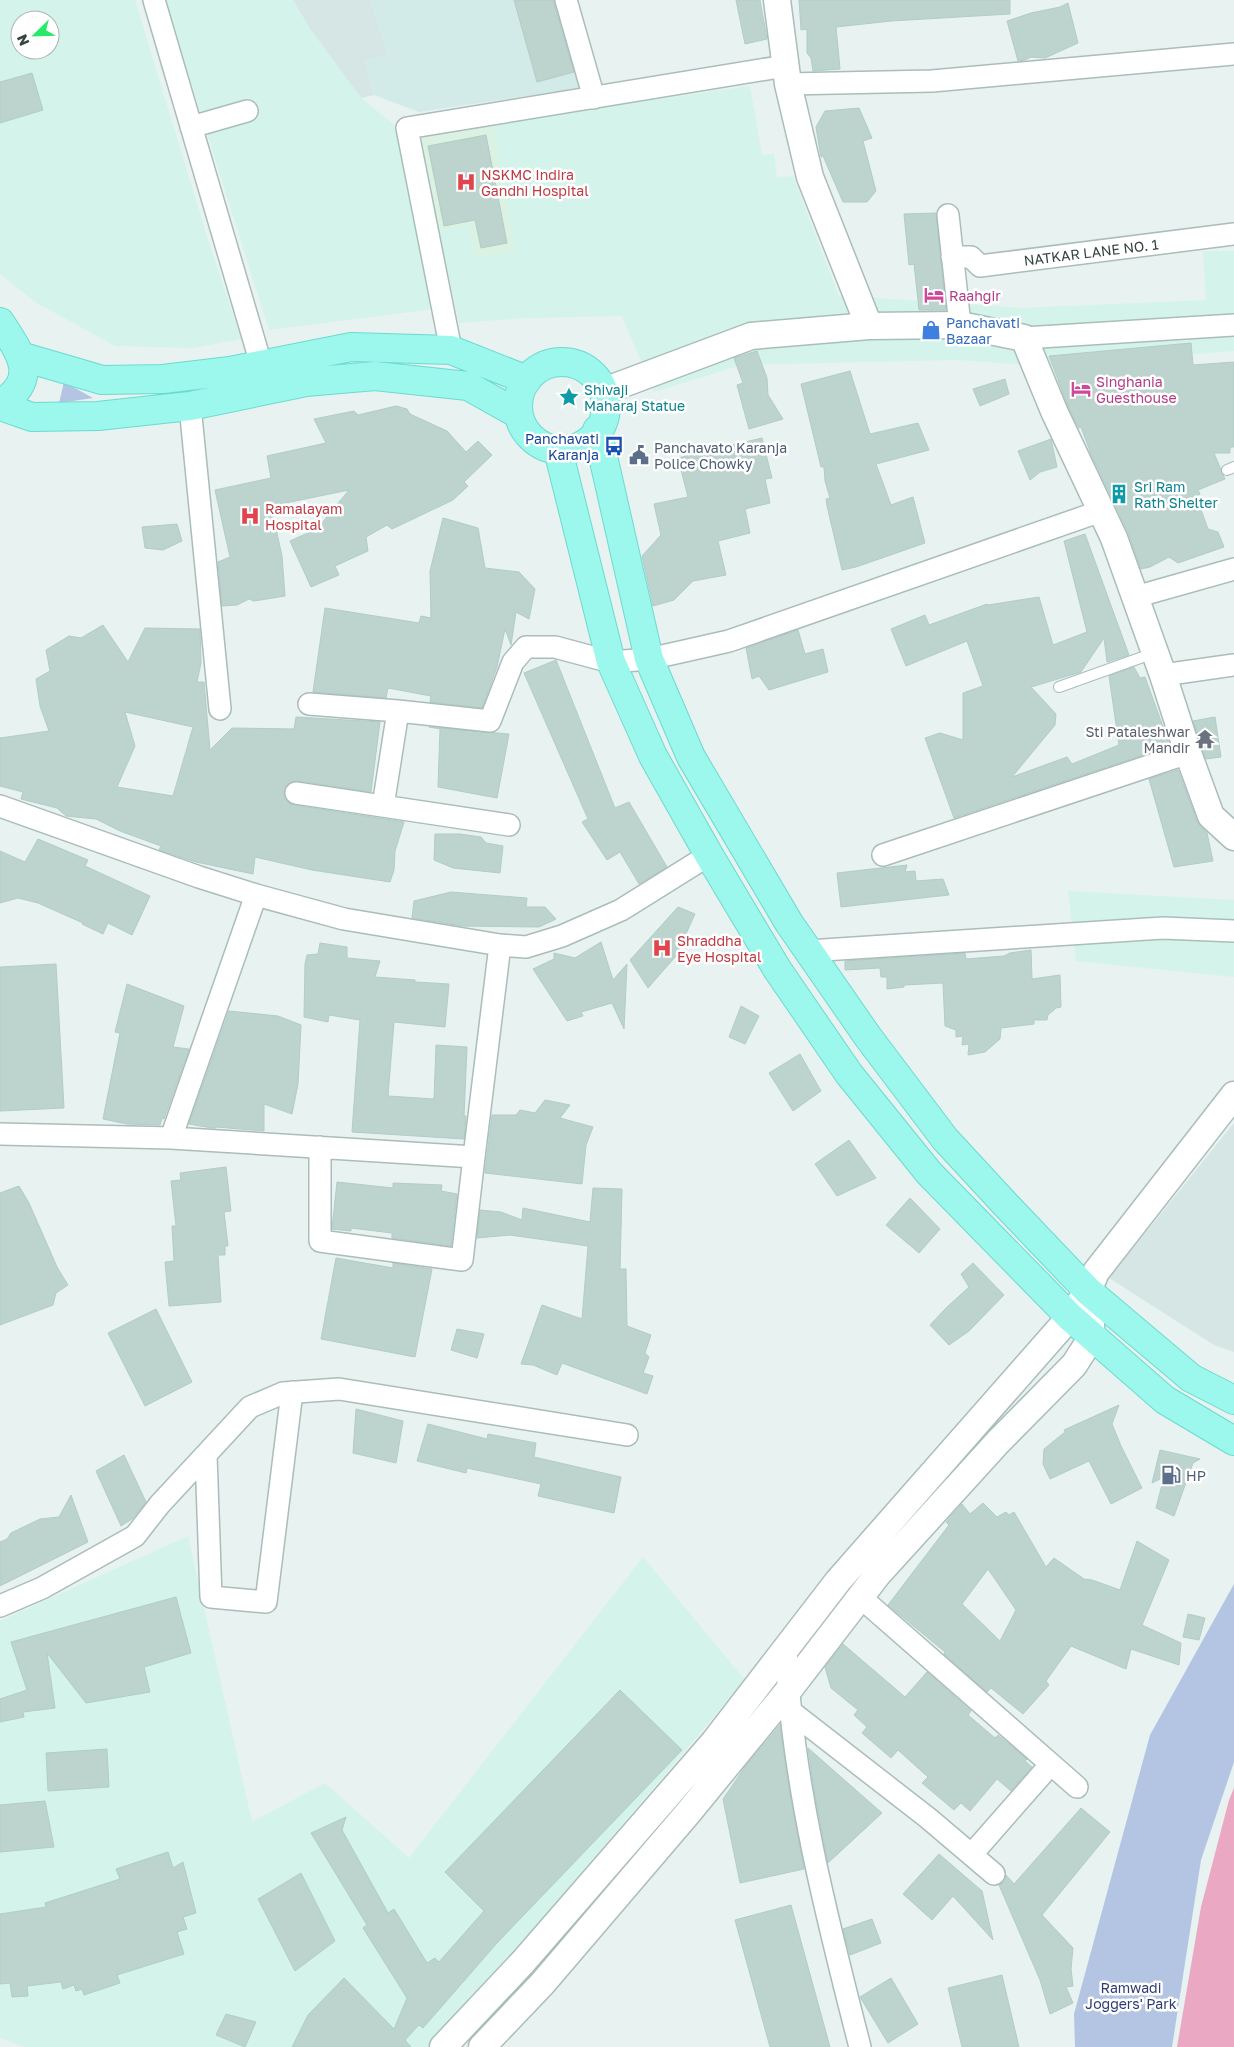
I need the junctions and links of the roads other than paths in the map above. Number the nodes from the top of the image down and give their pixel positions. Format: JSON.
{"nodes":[{"id":1,"x":154,"y":0,"type":"edge"},
{"id":2,"x":566,"y":0,"type":"edge"},
{"id":3,"x":777,"y":0,"type":"edge"},
{"id":4,"x":1234,"y":54,"type":"edge"},
{"id":5,"x":786,"y":75,"type":"junction"},
{"id":6,"x":594,"y":98,"type":"junction"},
{"id":7,"x":247,"y":111,"type":"dead end"},
{"id":8,"x":191,"y":127,"type":"junction"},
{"id":9,"x":948,"y":215,"type":"dead end"},
{"id":10,"x":1234,"y":234,"type":"edge"},
{"id":11,"x":952,"y":257,"type":"junction"},
{"id":12,"x":0,"y":322,"type":"edge"},
{"id":13,"x":960,"y":325,"type":"junction"},
{"id":14,"x":1234,"y":325,"type":"edge"},
{"id":15,"x":869,"y":326,"type":"junction"},
{"id":16,"x":1024,"y":338,"type":"junction"},
{"id":17,"x":451,"y":350,"type":"junction"},
{"id":18,"x":20,"y":356,"type":"junction"},
{"id":19,"x":262,"y":364,"type":"junction"},
{"id":20,"x":526,"y":380,"type":"junction"},
{"id":21,"x":604,"y":391,"type":"junction"},
{"id":22,"x":0,"y":405,"type":"edge"},
{"id":23,"x":190,"y":406,"type":"junction"},
{"id":24,"x":518,"y":414,"type":"junction"},
{"id":25,"x":596,"y":430,"type":"junction"},
{"id":26,"x":558,"y":450,"type":"junction"},
{"id":27,"x":1101,"y":511,"type":"junction"},
{"id":28,"x":1234,"y":569,"type":"edge"},
{"id":29,"x":1135,"y":597,"type":"junction"},
{"id":30,"x":649,"y":658,"type":"junction"},
{"id":31,"x":612,"y":662,"type":"junction"},
{"id":32,"x":1159,"y":664,"type":"junction"},
{"id":33,"x":1234,"y":665,"type":"edge"},
{"id":34,"x":1060,"y":687,"type":"dead end"},
{"id":35,"x":309,"y":704,"type":"dead end"},
{"id":36,"x":220,"y":709,"type":"dead end"},
{"id":37,"x":398,"y":711,"type":"junction"},
{"id":38,"x":1188,"y":753,"type":"junction"},
{"id":39,"x":296,"y":793,"type":"dead end"},
{"id":40,"x":0,"y":806,"type":"edge"},
{"id":41,"x":383,"y":806,"type":"junction"},
{"id":42,"x":509,"y":825,"type":"dead end"},
{"id":43,"x":1234,"y":837,"type":"edge"},
{"id":44,"x":709,"y":855,"type":"junction"},
{"id":45,"x":883,"y":856,"type":"dead end"},
{"id":46,"x":256,"y":895,"type":"junction"},
{"id":47,"x":1234,"y":930,"type":"edge"},
{"id":48,"x":500,"y":945,"type":"junction"},
{"id":49,"x":808,"y":951,"type":"junction"},
{"id":50,"x":1234,"y":1095,"type":"edge"},
{"id":51,"x":0,"y":1134,"type":"edge"},
{"id":52,"x":171,"y":1138,"type":"junction"},
{"id":53,"x":320,"y":1148,"type":"junction"},
{"id":54,"x":474,"y":1157,"type":"junction"},
{"id":55,"x":1088,"y":1291,"type":"junction"},
{"id":56,"x":1070,"y":1317,"type":"junction"},
{"id":57,"x":1092,"y":1337,"type":"junction"},
{"id":58,"x":292,"y":1392,"type":"junction"},
{"id":59,"x":1234,"y":1400,"type":"edge"},
{"id":60,"x":627,"y":1435,"type":"dead end"},
{"id":61,"x":1234,"y":1441,"type":"edge"},
{"id":62,"x":206,"y":1455,"type":"junction"},
{"id":63,"x":859,"y":1596,"type":"junction"},
{"id":64,"x":0,"y":1606,"type":"edge"},
{"id":65,"x":786,"y":1647,"type":"junction"},
{"id":66,"x":788,"y":1700,"type":"junction"},
{"id":67,"x":1051,"y":1764,"type":"junction"},
{"id":68,"x":1078,"y":1786,"type":"dead end"},
{"id":69,"x":972,"y":1854,"type":"junction"},
{"id":70,"x":994,"y":1874,"type":"dead end"},
{"id":71,"x":443,"y":2047,"type":"edge"},
{"id":72,"x":482,"y":2047,"type":"edge"},
{"id":73,"x":860,"y":2047,"type":"edge"}],
"edges":[{"from":1,"to":8,"type":"street"},
{"from":2,"to":6,"type":"street"},
{"from":3,"to":5,"type":"street"},
{"from":4,"to":5,"type":"street"},
{"from":5,"to":6,"type":"street"},
{"from":5,"to":15,"type":"street"},
{"from":6,"to":17,"type":"street"},
{"from":7,"to":8,"type":"street"},
{"from":8,"to":19,"type":"street"},
{"from":9,"to":11,"type":"street"},
{"from":10,"to":11,"type":"street","name":"NATKAR LANE NO. 1"},
{"from":11,"to":13,"type":"street"},
{"from":12,"to":18,"type":"main road"},
{"from":13,"to":15,"type":"street"},
{"from":13,"to":16,"type":"street"},
{"from":14,"to":16,"type":"street"},
{"from":15,"to":21,"type":"street"},
{"from":16,"to":27,"type":"street"},
{"from":17,"to":19,"type":"main road"},
{"from":17,"to":20,"type":"main road"},
{"from":18,"to":19,"type":"main road"},
{"from":18,"to":22,"type":"main road"},
{"from":20,"to":21,"type":"main road"},
{"from":20,"to":24,"type":"main road"},
{"from":21,"to":25,"type":"main road"},
{"from":22,"to":23,"type":"main road"},
{"from":23,"to":24,"type":"main road"},
{"from":23,"to":36,"type":"street"},
{"from":24,"to":26,"type":"main road"},
{"from":25,"to":26,"type":"main road"},
{"from":25,"to":30,"type":"main road"},
{"from":26,"to":31,"type":"main road"},
{"from":27,"to":29,"type":"street"},
{"from":27,"to":30,"type":"street"},
{"from":28,"to":29,"type":"street"},
{"from":29,"to":32,"type":"street"},
{"from":30,"to":31,"type":"street"},
{"from":30,"to":49,"type":"main road"},
{"from":31,"to":37,"type":"street"},
{"from":31,"to":44,"type":"main road"},
{"from":32,"to":33,"type":"street"},
{"from":32,"to":34,"type":"lane"},
{"from":32,"to":38,"type":"street"},
{"from":35,"to":37,"type":"street"},
{"from":37,"to":41,"type":"street"},
{"from":38,"to":43,"type":"street"},
{"from":38,"to":45,"type":"street"},
{"from":39,"to":41,"type":"street"},
{"from":40,"to":46,"type":"street"},
{"from":41,"to":42,"type":"street"},
{"from":44,"to":48,"type":"street"},
{"from":44,"to":56,"type":"main road"},
{"from":46,"to":48,"type":"street"},
{"from":46,"to":52,"type":"street"},
{"from":47,"to":49,"type":"street"},
{"from":48,"to":54,"type":"street"},
{"from":49,"to":55,"type":"main road"},
{"from":50,"to":55,"type":"street"},
{"from":51,"to":52,"type":"street"},
{"from":52,"to":53,"type":"street"},
{"from":53,"to":54,"type":"street"},
{"from":53,"to":54,"type":"street"},
{"from":55,"to":56,"type":"street"},
{"from":55,"to":57,"type":"street"},
{"from":55,"to":59,"type":"main road"},
{"from":56,"to":57,"type":"main road"},
{"from":56,"to":65,"type":"street"},
{"from":57,"to":61,"type":"main road"},
{"from":57,"to":63,"type":"street"},
{"from":58,"to":60,"type":"street"},
{"from":58,"to":62,"type":"street"},
{"from":58,"to":62,"type":"street"},
{"from":62,"to":64,"type":"street"},
{"from":63,"to":66,"type":"street"},
{"from":63,"to":67,"type":"street"},
{"from":65,"to":66,"type":"street"},
{"from":65,"to":71,"type":"street"},
{"from":66,"to":69,"type":"street"},
{"from":66,"to":72,"type":"street"},
{"from":66,"to":73,"type":"street"},
{"from":67,"to":68,"type":"street"},
{"from":67,"to":69,"type":"street"},
{"from":69,"to":70,"type":"street"}]}
